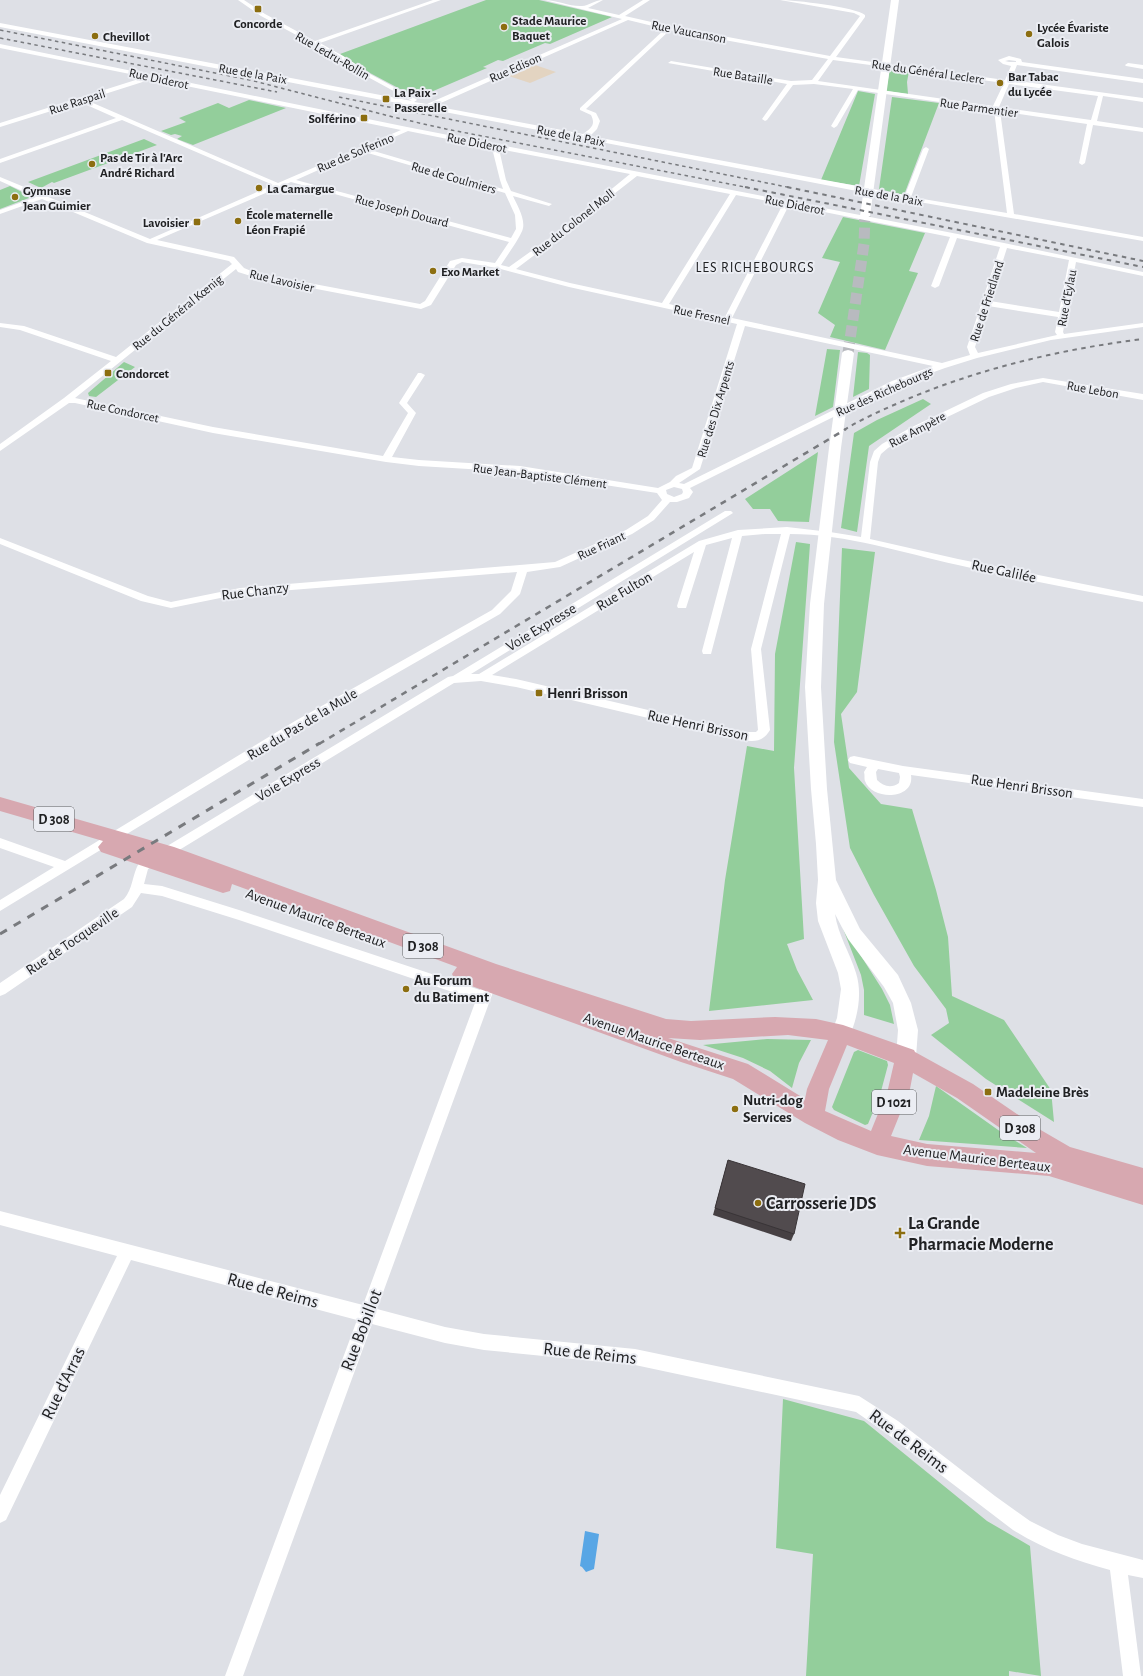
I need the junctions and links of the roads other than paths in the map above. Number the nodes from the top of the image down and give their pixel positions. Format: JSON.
{"nodes":[{"id":1,"x":241,"y":0,"type":"edge"},
{"id":2,"x":438,"y":0,"type":"edge"},
{"id":3,"x":547,"y":0,"type":"edge"},
{"id":4,"x":600,"y":0,"type":"edge"},
{"id":5,"x":647,"y":0,"type":"edge"},
{"id":6,"x":783,"y":0,"type":"edge"},
{"id":7,"x":895,"y":0,"type":"edge"},
{"id":8,"x":805,"y":2,"type":"edge"},
{"id":9,"x":584,"y":8,"type":"junction"},
{"id":10,"x":620,"y":17,"type":"junction"},
{"id":11,"x":626,"y":19,"type":"junction"},
{"id":12,"x":0,"y":25,"type":"edge"},
{"id":13,"x":669,"y":28,"type":"junction"},
{"id":14,"x":315,"y":44,"type":"junction"},
{"id":15,"x":0,"y":46,"type":"edge"},
{"id":16,"x":832,"y":58,"type":"junction"},
{"id":17,"x":671,"y":63,"type":"dead end"},
{"id":18,"x":1128,"y":65,"type":"dead end"},
{"id":19,"x":1143,"y":67,"type":"edge"},
{"id":20,"x":154,"y":76,"type":"junction"},
{"id":21,"x":1143,"y":81,"type":"edge"},
{"id":22,"x":814,"y":82,"type":"junction"},
{"id":23,"x":1007,"y":82,"type":"junction"},
{"id":24,"x":792,"y":83,"type":"junction"},
{"id":25,"x":857,"y":89,"type":"junction"},
{"id":26,"x":1100,"y":94,"type":"junction"},
{"id":27,"x":81,"y":100,"type":"junction"},
{"id":28,"x":414,"y":100,"type":"junction"},
{"id":29,"x":1143,"y":100,"type":"edge"},
{"id":30,"x":406,"y":103,"type":"junction"},
{"id":31,"x":426,"y":107,"type":"junction"},
{"id":32,"x":996,"y":109,"type":"junction"},
{"id":33,"x":121,"y":118,"type":"junction"},
{"id":34,"x":765,"y":119,"type":"dead end"},
{"id":35,"x":1092,"y":123,"type":"junction"},
{"id":36,"x":0,"y":125,"type":"edge"},
{"id":37,"x":834,"y":126,"type":"dead end"},
{"id":38,"x":407,"y":129,"type":"junction"},
{"id":39,"x":1143,"y":130,"type":"edge"},
{"id":40,"x":584,"y":137,"type":"junction"},
{"id":41,"x":496,"y":145,"type":"junction"},
{"id":42,"x":360,"y":149,"type":"junction"},
{"id":43,"x":926,"y":149,"type":"dead end"},
{"id":44,"x":0,"y":161,"type":"edge"},
{"id":45,"x":1082,"y":163,"type":"dead end"},
{"id":46,"x":636,"y":173,"type":"junction"},
{"id":47,"x":0,"y":179,"type":"edge"},
{"id":48,"x":290,"y":180,"type":"junction"},
{"id":49,"x":278,"y":185,"type":"junction"},
{"id":50,"x":507,"y":192,"type":"junction"},
{"id":51,"x":734,"y":193,"type":"junction"},
{"id":52,"x":42,"y":197,"type":"junction"},
{"id":53,"x":907,"y":198,"type":"junction"},
{"id":54,"x":787,"y":203,"type":"junction"},
{"id":55,"x":549,"y":204,"type":"dead end"},
{"id":56,"x":0,"y":212,"type":"edge"},
{"id":57,"x":1011,"y":215,"type":"junction"},
{"id":58,"x":866,"y":216,"type":"tunnel mouth"},
{"id":59,"x":954,"y":236,"type":"junction"},
{"id":60,"x":1143,"y":239,"type":"edge"},
{"id":61,"x":150,"y":241,"type":"junction"},
{"id":62,"x":514,"y":241,"type":"junction"},
{"id":63,"x":1004,"y":245,"type":"junction"},
{"id":64,"x":1073,"y":258,"type":"junction"},
{"id":65,"x":462,"y":260,"type":"joint"},
{"id":66,"x":237,"y":264,"type":"junction"},
{"id":67,"x":497,"y":266,"type":"junction"},
{"id":68,"x":509,"y":270,"type":"junction"},
{"id":69,"x":1143,"y":274,"type":"edge"},
{"id":70,"x":935,"y":286,"type":"dead end"},
{"id":71,"x":985,"y":303,"type":"junction"},
{"id":72,"x":664,"y":306,"type":"junction"},
{"id":73,"x":1061,"y":315,"type":"junction"},
{"id":74,"x":728,"y":319,"type":"junction"},
{"id":75,"x":742,"y":322,"type":"junction"},
{"id":76,"x":1143,"y":324,"type":"edge"},
{"id":77,"x":0,"y":325,"type":"edge"},
{"id":78,"x":1062,"y":336,"type":"junction"},
{"id":79,"x":848,"y":353,"type":"tunnel mouth"},
{"id":80,"x":975,"y":356,"type":"junction"},
{"id":81,"x":116,"y":360,"type":"junction"},
{"id":82,"x":942,"y":366,"type":"junction"},
{"id":83,"x":421,"y":375,"type":"dead end"},
{"id":84,"x":1043,"y":380,"type":"joint"},
{"id":85,"x":1143,"y":397,"type":"edge"},
{"id":86,"x":67,"y":400,"type":"junction"},
{"id":87,"x":0,"y":448,"type":"edge"},
{"id":88,"x":386,"y":460,"type":"junction"},
{"id":89,"x":697,"y":467,"type":"junction"},
{"id":90,"x":717,"y":470,"type":"junction"},
{"id":91,"x":673,"y":484,"type":"junction"},
{"id":92,"x":685,"y":487,"type":"junction"},
{"id":93,"x":661,"y":491,"type":"junction"},
{"id":94,"x":668,"y":499,"type":"junction"},
{"id":95,"x":728,"y":513,"type":"dead end"},
{"id":96,"x":792,"y":530,"type":"junction"},
{"id":97,"x":738,"y":533,"type":"junction"},
{"id":98,"x":860,"y":540,"type":"junction"},
{"id":99,"x":0,"y":541,"type":"edge"},
{"id":100,"x":702,"y":543,"type":"junction"},
{"id":101,"x":523,"y":569,"type":"junction"},
{"id":102,"x":1143,"y":599,"type":"edge"},
{"id":103,"x":682,"y":606,"type":"dead end"},
{"id":104,"x":707,"y":651,"type":"dead end"},
{"id":105,"x":481,"y":677,"type":"junction"},
{"id":106,"x":454,"y":679,"type":"junction"},
{"id":107,"x":854,"y":760,"type":"dead end"},
{"id":108,"x":875,"y":764,"type":"junction"},
{"id":109,"x":903,"y":770,"type":"junction"},
{"id":110,"x":1143,"y":803,"type":"edge"},
{"id":111,"x":4,"y":809,"type":"edge"},
{"id":112,"x":0,"y":843,"type":"edge"},
{"id":113,"x":173,"y":862,"type":"junction"},
{"id":114,"x":66,"y":866,"type":"junction"},
{"id":115,"x":827,"y":880,"type":"junction"},
{"id":116,"x":138,"y":888,"type":"junction"},
{"id":117,"x":0,"y":906,"type":"edge"},
{"id":118,"x":0,"y":990,"type":"edge"},
{"id":119,"x":483,"y":990,"type":"junction"},
{"id":120,"x":841,"y":1034,"type":"junction"},
{"id":121,"x":906,"y":1057,"type":"junction"},
{"id":122,"x":813,"y":1116,"type":"junction"},
{"id":123,"x":877,"y":1144,"type":"junction"},
{"id":124,"x":1143,"y":1179,"type":"edge"},
{"id":125,"x":1143,"y":1194,"type":"edge"},
{"id":126,"x":0,"y":1218,"type":"edge"},
{"id":127,"x":127,"y":1252,"type":"junction"},
{"id":128,"x":366,"y":1315,"type":"junction"},
{"id":129,"x":0,"y":1514,"type":"edge"},
{"id":130,"x":1118,"y":1564,"type":"junction"},
{"id":131,"x":1143,"y":1569,"type":"edge"},
{"id":132,"x":234,"y":1676,"type":"edge"},
{"id":133,"x":1132,"y":1676,"type":"edge"}],
"edges":[{"from":1,"to":14,"type":"street","name":"Rue Ledru-Rollin"},
{"from":2,"to":14,"type":"street"},
{"from":3,"to":9,"type":"street","name":"Rue Vaucanson"},
{"from":4,"to":9,"type":"street"},
{"from":5,"to":10,"type":"street"},
{"from":6,"to":8,"type":"street"},
{"from":7,"to":58,"type":"main road"},
{"from":8,"to":16,"type":"street"},
{"from":9,"to":10,"type":"street","name":"Rue Vaucanson"},
{"from":10,"to":11,"type":"street","name":"Rue Vaucanson"},
{"from":11,"to":13,"type":"street","name":"Rue Vaucanson"},
{"from":11,"to":31,"type":"street","name":"Rue Edison"},
{"from":12,"to":30,"type":"street","name":"Rue de la Paix"},
{"from":13,"to":16,"type":"street","name":"Rue Vaucanson"},
{"from":13,"to":40,"type":"street"},
{"from":14,"to":28,"type":"street","name":"Rue Ledru-Rollin"},
{"from":15,"to":20,"type":"street","name":"Rue Diderot"},
{"from":16,"to":22,"type":"street"},
{"from":16,"to":23,"type":"street","name":"Rue du Général Leclerc"},
{"from":17,"to":24,"type":"street","name":"Rue Bataille"},
{"from":18,"to":19,"type":"street"},
{"from":20,"to":27,"type":"street","name":"Rue Raspail"},
{"from":20,"to":38,"type":"street","name":"Rue Diderot"},
{"from":21,"to":23,"type":"street"},
{"from":22,"to":24,"type":"street","name":"Rue Bataille"},
{"from":22,"to":25,"type":"street","name":"Rue Parmentier"},
{"from":23,"to":26,"type":"street","name":"Rue du Général Leclerc"},
{"from":23,"to":32,"type":"street"},
{"from":24,"to":34,"type":"street"},
{"from":25,"to":32,"type":"street","name":"Rue Parmentier"},
{"from":25,"to":37,"type":"street"},
{"from":26,"to":29,"type":"street","name":"Rue du Général Leclerc"},
{"from":26,"to":35,"type":"street"},
{"from":27,"to":33,"type":"street"},
{"from":27,"to":36,"type":"street","name":"Rue Raspail"},
{"from":28,"to":30,"type":"street"},
{"from":28,"to":31,"type":"street","name":"Rue Ledru-Rollin"},
{"from":30,"to":31,"type":"street","name":"Rue de la Paix"},
{"from":31,"to":40,"type":"street","name":"Rue de la Paix"},
{"from":32,"to":35,"type":"street","name":"Rue Parmentier"},
{"from":32,"to":57,"type":"street"},
{"from":33,"to":44,"type":"street"},
{"from":33,"to":49,"type":"street"},
{"from":35,"to":39,"type":"street","name":"Rue Parmentier"},
{"from":35,"to":45,"type":"street"},
{"from":38,"to":41,"type":"street","name":"Rue Diderot"},
{"from":38,"to":42,"type":"street","name":"Rue de Solferino"},
{"from":40,"to":53,"type":"street","name":"Rue de la Paix"},
{"from":41,"to":46,"type":"street","name":"Rue Diderot"},
{"from":41,"to":50,"type":"street"},
{"from":42,"to":48,"type":"street","name":"Rue de Solferino"},
{"from":42,"to":50,"type":"street","name":"Rue de Coulmiers"},
{"from":43,"to":53,"type":"street"},
{"from":46,"to":51,"type":"street","name":"Rue Diderot"},
{"from":46,"to":68,"type":"street","name":"Rue du Colonel Moll"},
{"from":47,"to":52,"type":"street","name":"Rue Lavoisier"},
{"from":48,"to":49,"type":"street","name":"Rue de Solferino"},
{"from":48,"to":62,"type":"street","name":"Rue Joseph Douard"},
{"from":49,"to":61,"type":"street","name":"Rue de Solferino"},
{"from":50,"to":55,"type":"street","name":"Rue de Coulmiers"},
{"from":50,"to":62,"type":"street"},
{"from":51,"to":54,"type":"street","name":"Rue Diderot"},
{"from":51,"to":72,"type":"street"},
{"from":52,"to":56,"type":"street"},
{"from":52,"to":61,"type":"street","name":"Rue Lavoisier"},
{"from":53,"to":57,"type":"street","name":"Rue de la Paix"},
{"from":54,"to":59,"type":"street","name":"Rue Diderot"},
{"from":54,"to":74,"type":"street"},
{"from":57,"to":60,"type":"street","name":"Rue de la Paix"},
{"from":59,"to":63,"type":"street","name":"Rue Diderot"},
{"from":59,"to":70,"type":"street"},
{"from":61,"to":66,"type":"street","name":"Rue Lavoisier"},
{"from":62,"to":67,"type":"street"},
{"from":63,"to":64,"type":"street","name":"Rue Diderot"},
{"from":63,"to":71,"type":"street","name":"Rue de Friedland"},
{"from":64,"to":69,"type":"street","name":"Rue Diderot"},
{"from":64,"to":73,"type":"street","name":"Rue d'Eylau"},
{"from":65,"to":66,"type":"street","name":"Rue Lavoisier"},
{"from":65,"to":67,"type":"street","name":"Rue Fresnel"},
{"from":66,"to":81,"type":"street","name":"Rue du Général Kœnig"},
{"from":67,"to":68,"type":"street","name":"Rue Fresnel"},
{"from":68,"to":72,"type":"street","name":"Rue Fresnel"},
{"from":71,"to":73,"type":"street"},
{"from":71,"to":80,"type":"street","name":"Rue de Friedland"},
{"from":72,"to":74,"type":"street","name":"Rue Fresnel"},
{"from":73,"to":78,"type":"street","name":"Rue d'Eylau"},
{"from":74,"to":75,"type":"street","name":"Rue Fresnel"},
{"from":75,"to":82,"type":"street","name":"Rue Fresnel"},
{"from":75,"to":89,"type":"street","name":"Rue des Dix Arpents"},
{"from":76,"to":78,"type":"street","name":"Rue des Richebourgs"},
{"from":77,"to":81,"type":"street"},
{"from":78,"to":80,"type":"street","name":"Rue des Richebourgs"},
{"from":79,"to":115,"type":"main road","number":"D 1021"},
{"from":80,"to":82,"type":"street","name":"Rue des Richebourgs"},
{"from":81,"to":86,"type":"street","name":"Rue Condorcet"},
{"from":82,"to":90,"type":"street","name":"Rue des Richebourgs"},
{"from":83,"to":88,"type":"street"},
{"from":84,"to":85,"type":"street","name":"Rue Lebon"},
{"from":84,"to":98,"type":"street","name":"Rue Ampère"},
{"from":86,"to":87,"type":"street"},
{"from":86,"to":88,"type":"street","name":"Rue Condorcet"},
{"from":88,"to":93,"type":"street","name":"Rue Jean-Baptiste Clément"},
{"from":89,"to":90,"type":"street"},
{"from":89,"to":91,"type":"street","name":"Rue des Dix Arpents"},
{"from":90,"to":92,"type":"street","name":"Rue des Richebourgs"},
{"from":91,"to":92,"type":"street"},
{"from":91,"to":93,"type":"street","name":"Rue des Dix Arpents"},
{"from":92,"to":94,"type":"street"},
{"from":93,"to":94,"type":"street"},
{"from":94,"to":101,"type":"street","name":"Rue Friant"},
{"from":95,"to":106,"type":"street","name":"Voie Expresse"},
{"from":96,"to":97,"type":"street","name":"Rue Fulton"},
{"from":96,"to":98,"type":"street","name":"Rue Galilée"},
{"from":96,"to":105,"type":"street","name":"Rue Henri Brisson"},
{"from":97,"to":100,"type":"street","name":"Rue Fulton"},
{"from":97,"to":104,"type":"street"},
{"from":98,"to":102,"type":"street","name":"Rue Galilée"},
{"from":99,"to":101,"type":"street","name":"Rue Chanzy"},
{"from":100,"to":103,"type":"street"},
{"from":100,"to":105,"type":"street","name":"Rue Fulton"},
{"from":101,"to":114,"type":"street","name":"Rue du Pas de la Mule"},
{"from":105,"to":106,"type":"street","name":"Rue Henri Brisson"},
{"from":106,"to":116,"type":"street","name":"Voie Express"},
{"from":107,"to":108,"type":"street","name":"Rue Henri Brisson"},
{"from":108,"to":109,"type":"street","name":"Rue Henri Brisson"},
{"from":108,"to":109,"type":"street"},
{"from":109,"to":110,"type":"street","name":"Rue Henri Brisson"},
{"from":111,"to":113,"type":"main road","number":"D 308"},
{"from":112,"to":114,"type":"street"},
{"from":113,"to":119,"type":"main road","name":"Avenue Maurice Berteaux","number":"D 308"},
{"from":113,"to":120,"type":"main road","name":"Avenue Maurice Berteaux","number":"D 308"},
{"from":114,"to":117,"type":"street","name":"Rue du Pas de la Mule"},
{"from":115,"to":120,"type":"main road","number":"D 1021"},
{"from":115,"to":121,"type":"main road","number":"D 1021"},
{"from":116,"to":118,"type":"street","name":"Rue de Tocqueville"},
{"from":116,"to":119,"type":"street","name":"Avenue Maurice Berteaux"},
{"from":119,"to":122,"type":"main road","name":"Avenue Maurice Berteaux"},
{"from":119,"to":128,"type":"street","name":"Rue Bobillot"},
{"from":120,"to":121,"type":"main road","name":"Avenue Maurice Berteaux","number":"D 308"},
{"from":120,"to":122,"type":"main road","number":"D 1021"},
{"from":121,"to":123,"type":"main road","number":"D 1021"},
{"from":121,"to":124,"type":"main road","name":"Avenue Maurice Berteaux","number":"D 308"},
{"from":122,"to":123,"type":"main road","name":"Avenue Maurice Berteaux"},
{"from":123,"to":125,"type":"main road","name":"Avenue Maurice Berteaux"},
{"from":126,"to":127,"type":"street","name":"Rue de Reims"},
{"from":127,"to":128,"type":"street","name":"Rue de Reims"},
{"from":127,"to":129,"type":"street","name":"Rue d'Arras"},
{"from":128,"to":130,"type":"street","name":"Rue de Reims"},
{"from":128,"to":132,"type":"street","name":"Rue Bobillot"},
{"from":130,"to":131,"type":"street","name":"Rue de Reims"},
{"from":130,"to":133,"type":"street"}]}
